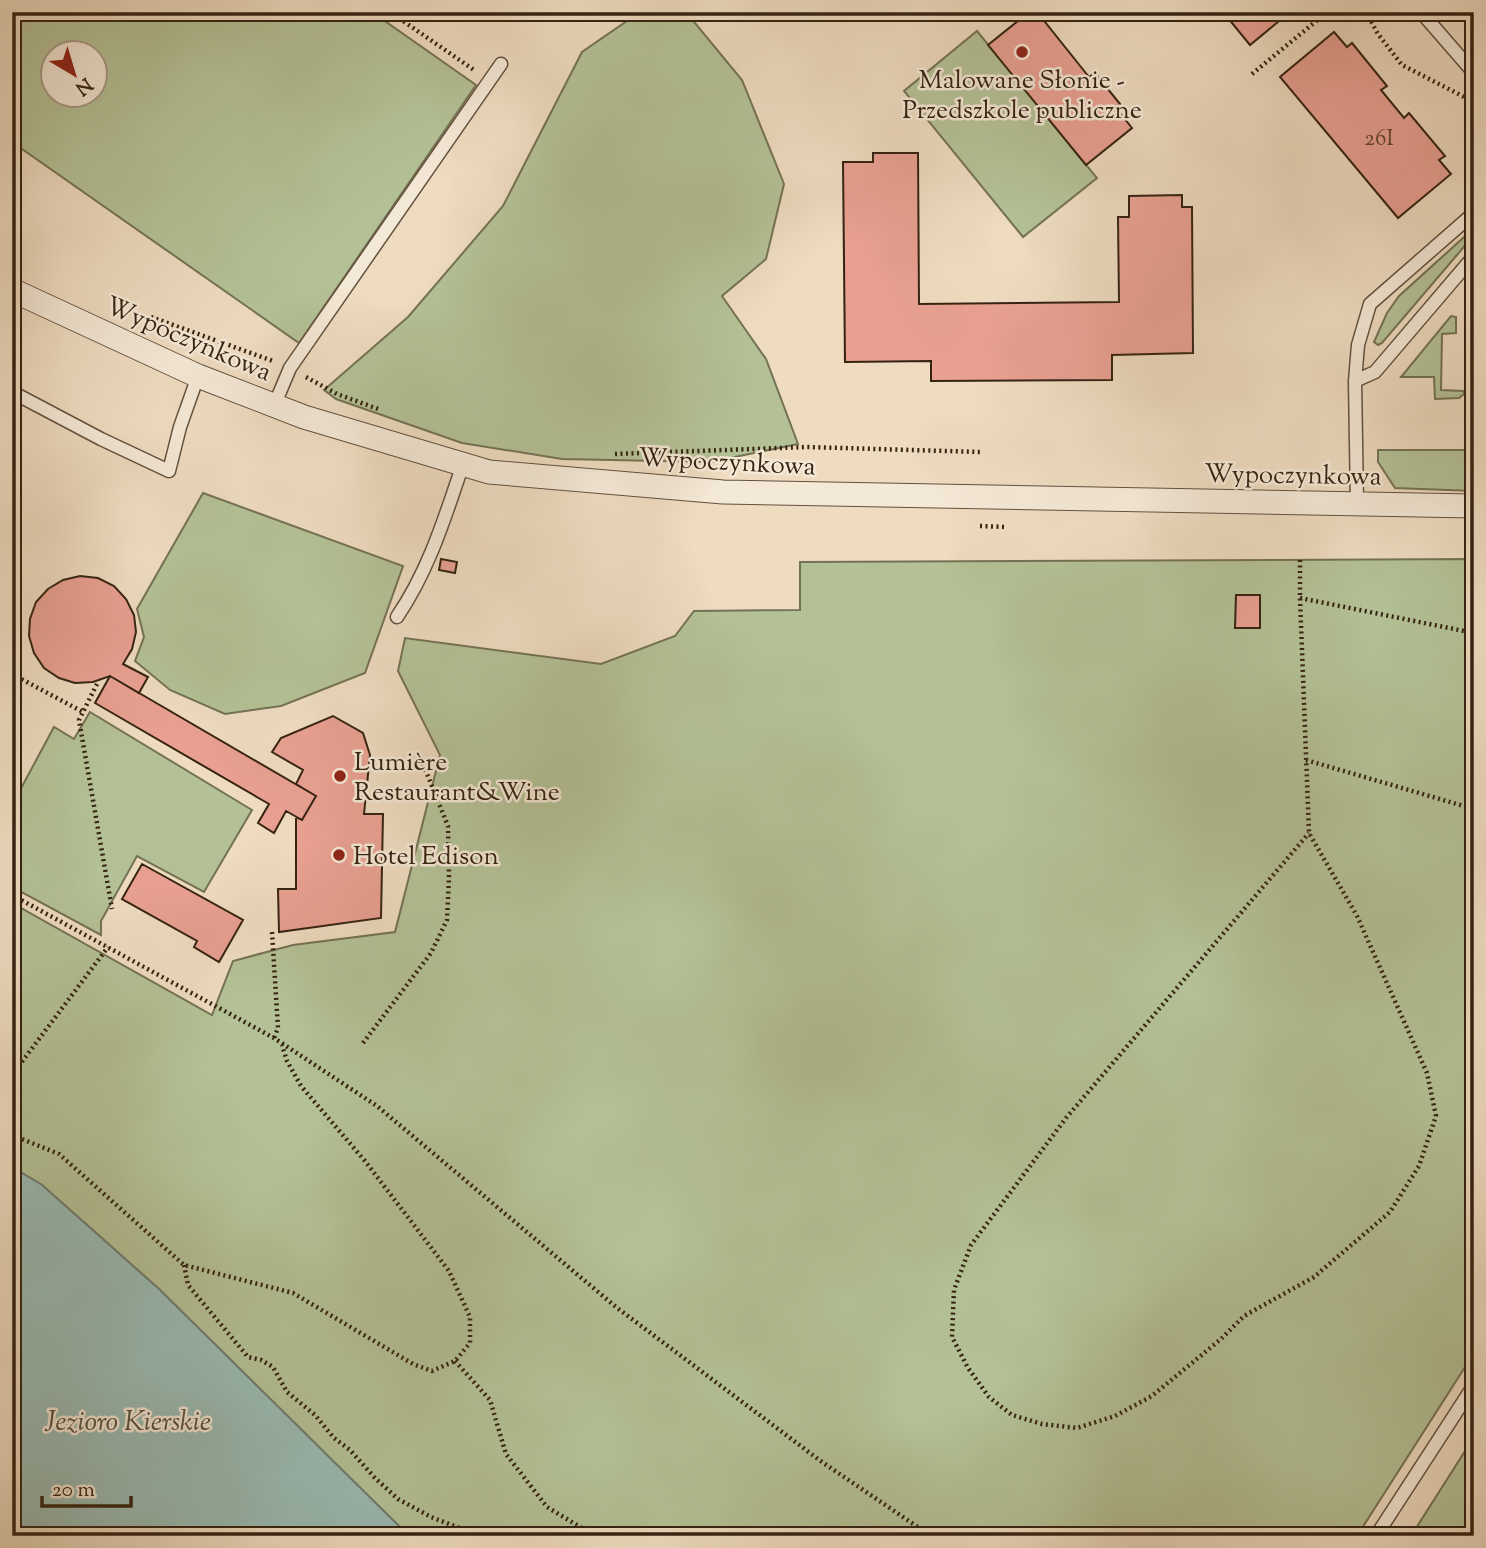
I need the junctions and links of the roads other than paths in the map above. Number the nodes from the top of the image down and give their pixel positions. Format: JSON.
{"nodes":[{"id":1,"x":1421,"y":12,"type":"edge"},
{"id":2,"x":501,"y":64,"type":"dead end"},
{"id":3,"x":1474,"y":74,"type":"edge"},
{"id":4,"x":1474,"y":212,"type":"edge"},
{"id":5,"x":1474,"y":256,"type":"edge"},
{"id":6,"x":12,"y":290,"type":"edge"},
{"id":7,"x":198,"y":376,"type":"junction"},
{"id":8,"x":1355,"y":381,"type":"junction"},
{"id":9,"x":12,"y":392,"type":"edge"},
{"id":10,"x":274,"y":406,"type":"junction"},
{"id":11,"x":463,"y":464,"type":"junction"},
{"id":12,"x":1357,"y":503,"type":"junction"},
{"id":13,"x":1474,"y":506,"type":"edge"},
{"id":14,"x":397,"y":617,"type":"dead end"},
{"id":15,"x":1474,"y":1385,"type":"edge"},
{"id":16,"x":1376,"y":1536,"type":"edge"}],
"edges":[{"from":1,"to":3,"type":"lane"},
{"from":2,"to":10,"type":"lane"},
{"from":4,"to":8,"type":"lane"},
{"from":5,"to":8,"type":"lane"},
{"from":6,"to":7,"type":"street","name":"Wypoczynkowa"},
{"from":7,"to":9,"type":"lane"},
{"from":7,"to":10,"type":"street","name":"Wypoczynkowa"},
{"from":8,"to":12,"type":"lane"},
{"from":10,"to":11,"type":"street","name":"Wypoczynkowa"},
{"from":11,"to":12,"type":"street","name":"Wypoczynkowa"},
{"from":11,"to":14,"type":"lane"},
{"from":12,"to":13,"type":"street","name":"Wypoczynkowa"},
{"from":15,"to":16,"type":"lane"}]}
